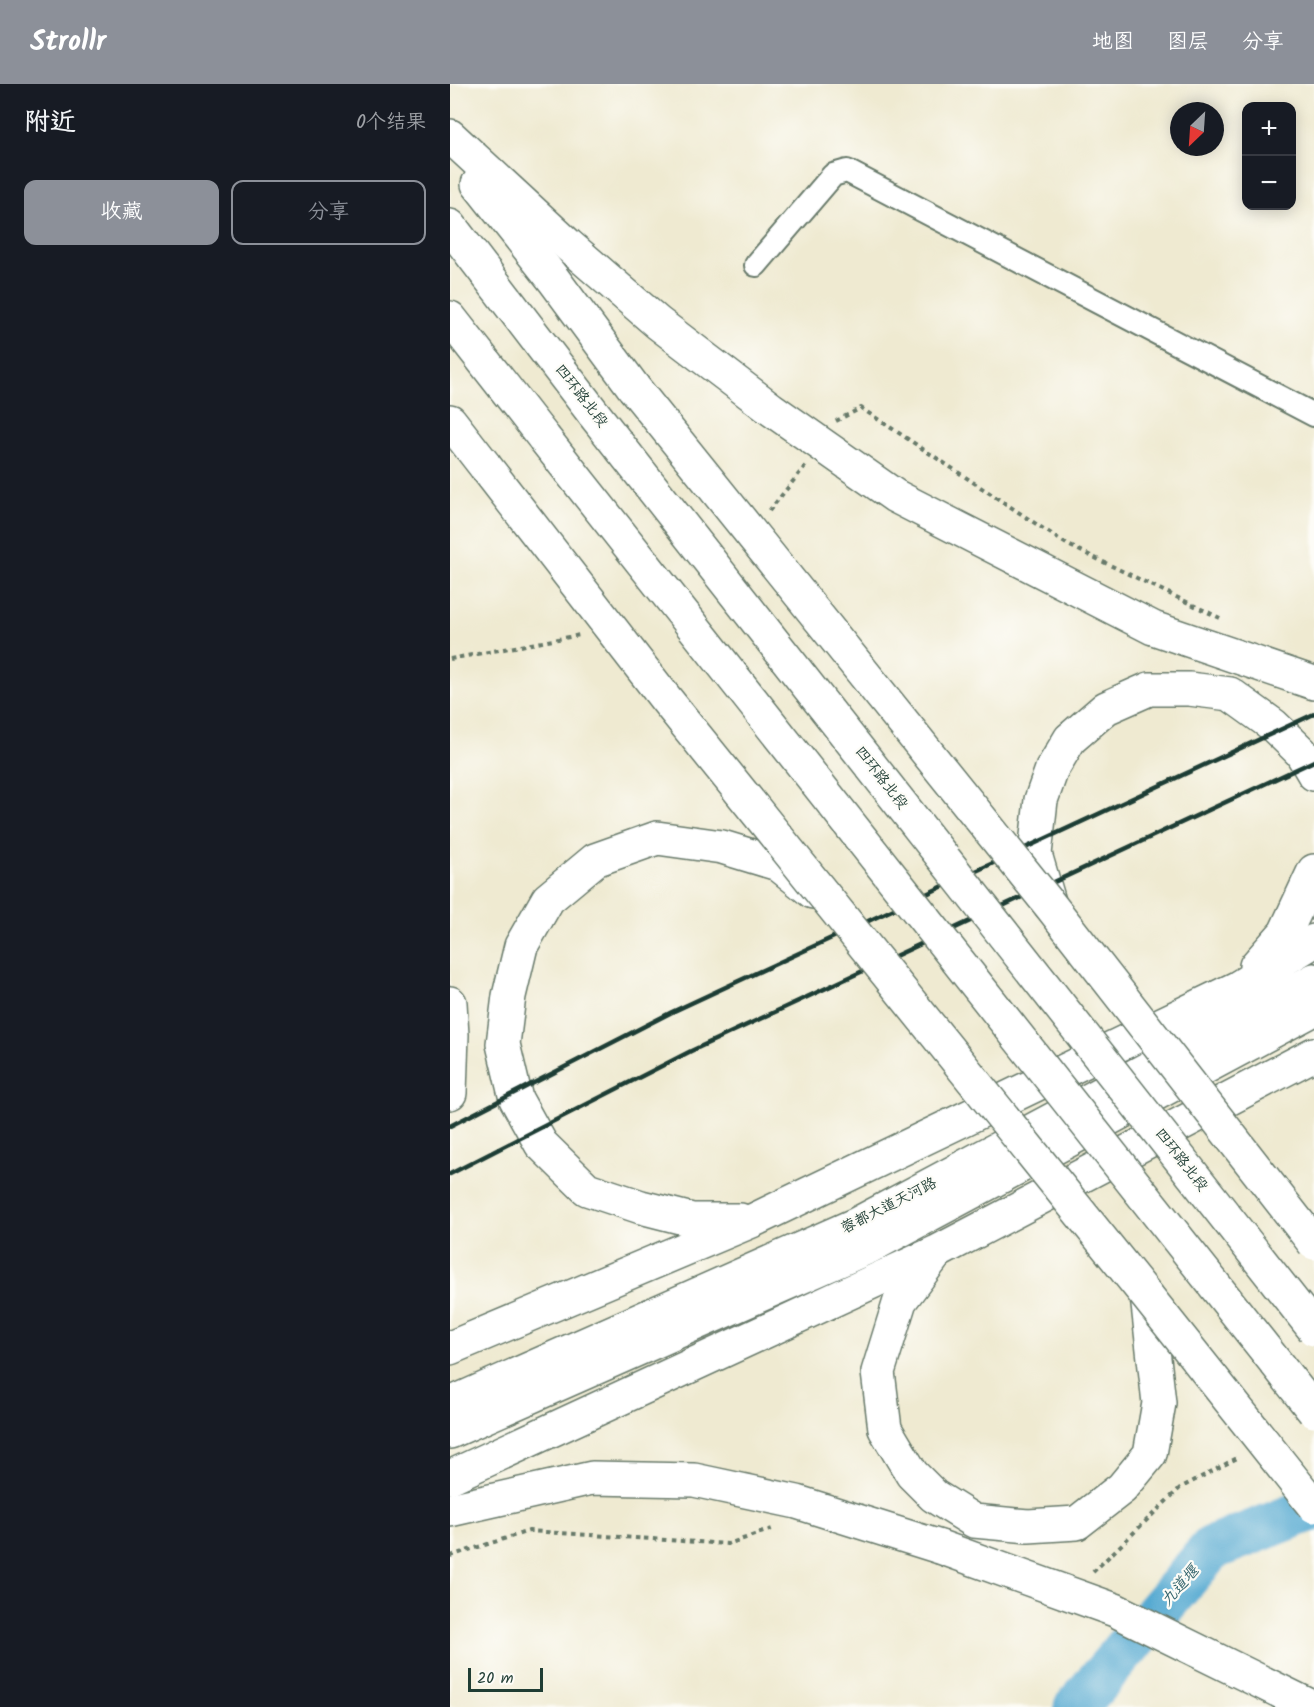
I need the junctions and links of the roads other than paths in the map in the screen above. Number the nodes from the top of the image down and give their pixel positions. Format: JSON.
{"nodes":[{"id":1,"x":450,"y":136,"type":"edge"},
{"id":2,"x":450,"y":149,"type":"edge"},
{"id":3,"x":450,"y":226,"type":"edge"},
{"id":4,"x":756,"y":265,"type":"dead end"},
{"id":5,"x":450,"y":318,"type":"edge"},
{"id":6,"x":1314,"y":415,"type":"edge"},
{"id":7,"x":450,"y":421,"type":"edge"},
{"id":8,"x":1314,"y":683,"type":"edge"},
{"id":9,"x":1314,"y":774,"type":"edge"},
{"id":10,"x":1314,"y":871,"type":"edge"},
{"id":11,"x":1050,"y":905,"type":"junction"},
{"id":12,"x":839,"y":913,"type":"junction"},
{"id":13,"x":1314,"y":941,"type":"edge"},
{"id":14,"x":1314,"y":980,"type":"edge"},
{"id":15,"x":1238,"y":987,"type":"junction"},
{"id":16,"x":450,"y":1003,"type":"edge"},
{"id":17,"x":1314,"y":1009,"type":"edge"},
{"id":18,"x":1314,"y":1054,"type":"edge"},
{"id":19,"x":450,"y":1093,"type":"edge"},
{"id":20,"x":753,"y":1220,"type":"junction"},
{"id":21,"x":1314,"y":1243,"type":"edge"},
{"id":22,"x":937,"y":1252,"type":"junction"},
{"id":23,"x":1147,"y":1296,"type":"junction"},
{"id":24,"x":1314,"y":1329,"type":"edge"},
{"id":25,"x":450,"y":1348,"type":"edge"},
{"id":26,"x":450,"y":1404,"type":"edge"},
{"id":27,"x":1314,"y":1411,"type":"edge"},
{"id":28,"x":450,"y":1432,"type":"edge"},
{"id":29,"x":450,"y":1477,"type":"edge"},
{"id":30,"x":1314,"y":1506,"type":"edge"},
{"id":31,"x":450,"y":1510,"type":"edge"},
{"id":32,"x":1312,"y":1707,"type":"edge"}],
"edges":[{"from":1,"to":8,"type":"main road"},
{"from":2,"to":11,"type":"main road","bridge":true},
{"from":3,"to":24,"type":"main road","name":"四环路北段","bridge":true},
{"from":4,"to":6,"type":"street"},
{"from":5,"to":27,"type":"main road","bridge":true},
{"from":7,"to":12,"type":"main road","bridge":true},
{"from":9,"to":11,"type":"main road"},
{"from":10,"to":15,"type":"main road"},
{"from":11,"to":21,"type":"main road","bridge":true},
{"from":12,"to":20,"type":"main road","bridge":true},
{"from":12,"to":23,"type":"main road","bridge":true},
{"from":13,"to":15,"type":"main road"},
{"from":14,"to":26,"type":"main road","name":"蓉都大道天河路"},
{"from":15,"to":20,"type":"main road"},
{"from":16,"to":19,"type":"main road"},
{"from":17,"to":28,"type":"main road","name":"蓉都大道天河路"},
{"from":18,"to":22,"type":"main road"},
{"from":20,"to":25,"type":"main road"},
{"from":22,"to":23,"type":"main road"},
{"from":22,"to":29,"type":"main road"},
{"from":23,"to":30,"type":"main road","bridge":true},
{"from":31,"to":32,"type":"main road","bridge":true}]}
